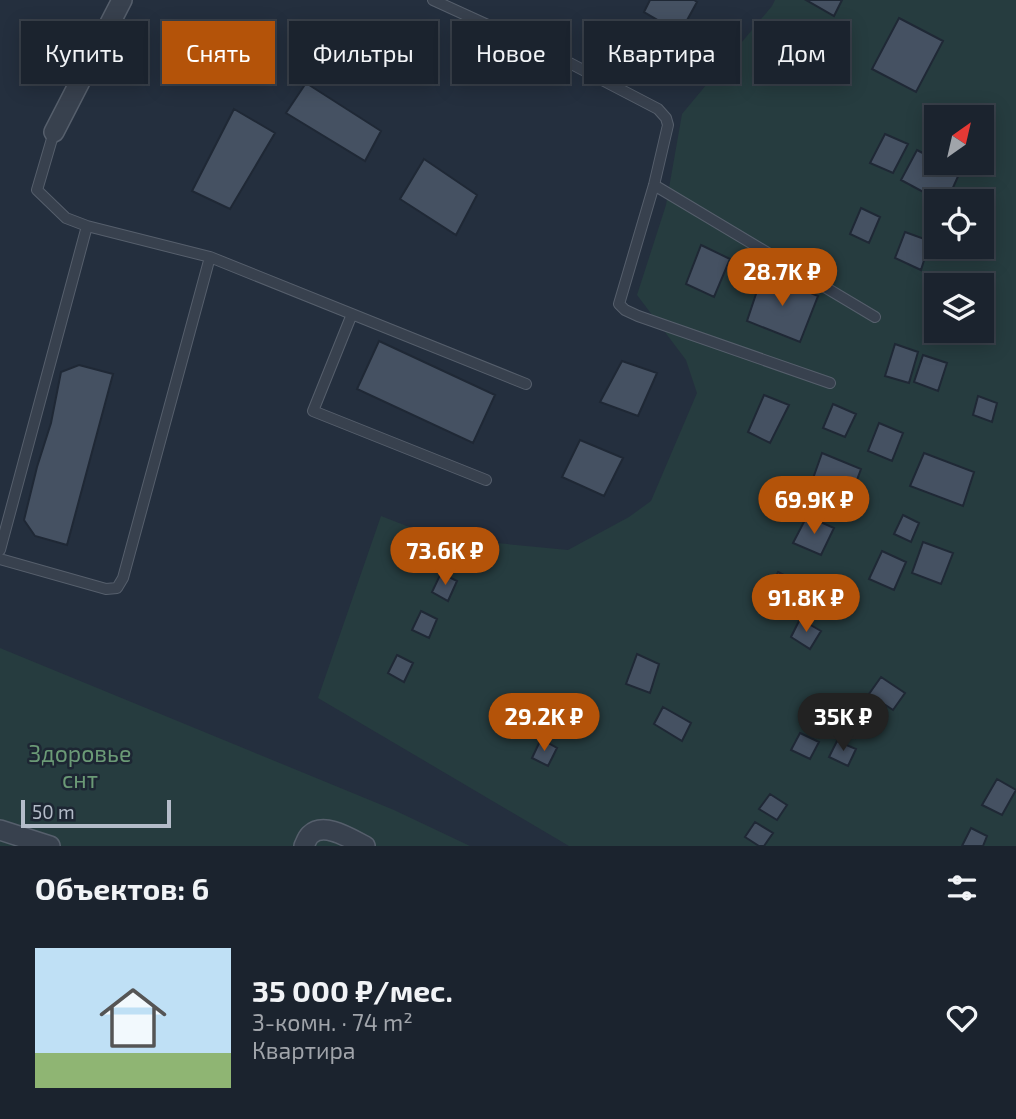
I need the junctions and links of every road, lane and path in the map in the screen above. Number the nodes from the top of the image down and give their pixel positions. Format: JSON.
{"nodes":[{"id":1,"x":122,"y":0,"type":"edge"},
{"id":2,"x":433,"y":0,"type":"edge"},
{"id":3,"x":54,"y":132,"type":"joint"},
{"id":4,"x":654,"y":185,"type":"junction"},
{"id":5,"x":86,"y":226,"type":"junction"},
{"id":6,"x":210,"y":257,"type":"junction"},
{"id":7,"x":352,"y":314,"type":"junction"},
{"id":8,"x":875,"y":317,"type":"dead end"},
{"id":9,"x":830,"y":383,"type":"dead end"},
{"id":10,"x":526,"y":384,"type":"dead end"},
{"id":11,"x":485,"y":480,"type":"dead end"},
{"id":12,"x":2,"y":538,"type":"edge"},
{"id":13,"x":0,"y":550,"type":"edge"},
{"id":14,"x":0,"y":559,"type":"edge"},
{"id":15,"x":0,"y":830,"type":"edge"},
{"id":16,"x":50,"y":846,"type":"edge"},
{"id":17,"x":304,"y":846,"type":"edge"},
{"id":18,"x":365,"y":846,"type":"edge"}],
"edges":[{"from":1,"to":3,"type":"street"},
{"from":2,"to":4,"type":"lane"},
{"from":3,"to":5,"type":"lane"},
{"from":4,"to":8,"type":"lane"},
{"from":4,"to":9,"type":"lane"},
{"from":5,"to":6,"type":"lane"},
{"from":5,"to":12,"type":"lane"},
{"from":6,"to":7,"type":"lane"},
{"from":6,"to":14,"type":"lane"},
{"from":7,"to":10,"type":"lane"},
{"from":7,"to":11,"type":"lane"},
{"from":12,"to":13,"type":"lane"},
{"from":15,"to":16,"type":"street"},
{"from":17,"to":18,"type":"street"}]}
